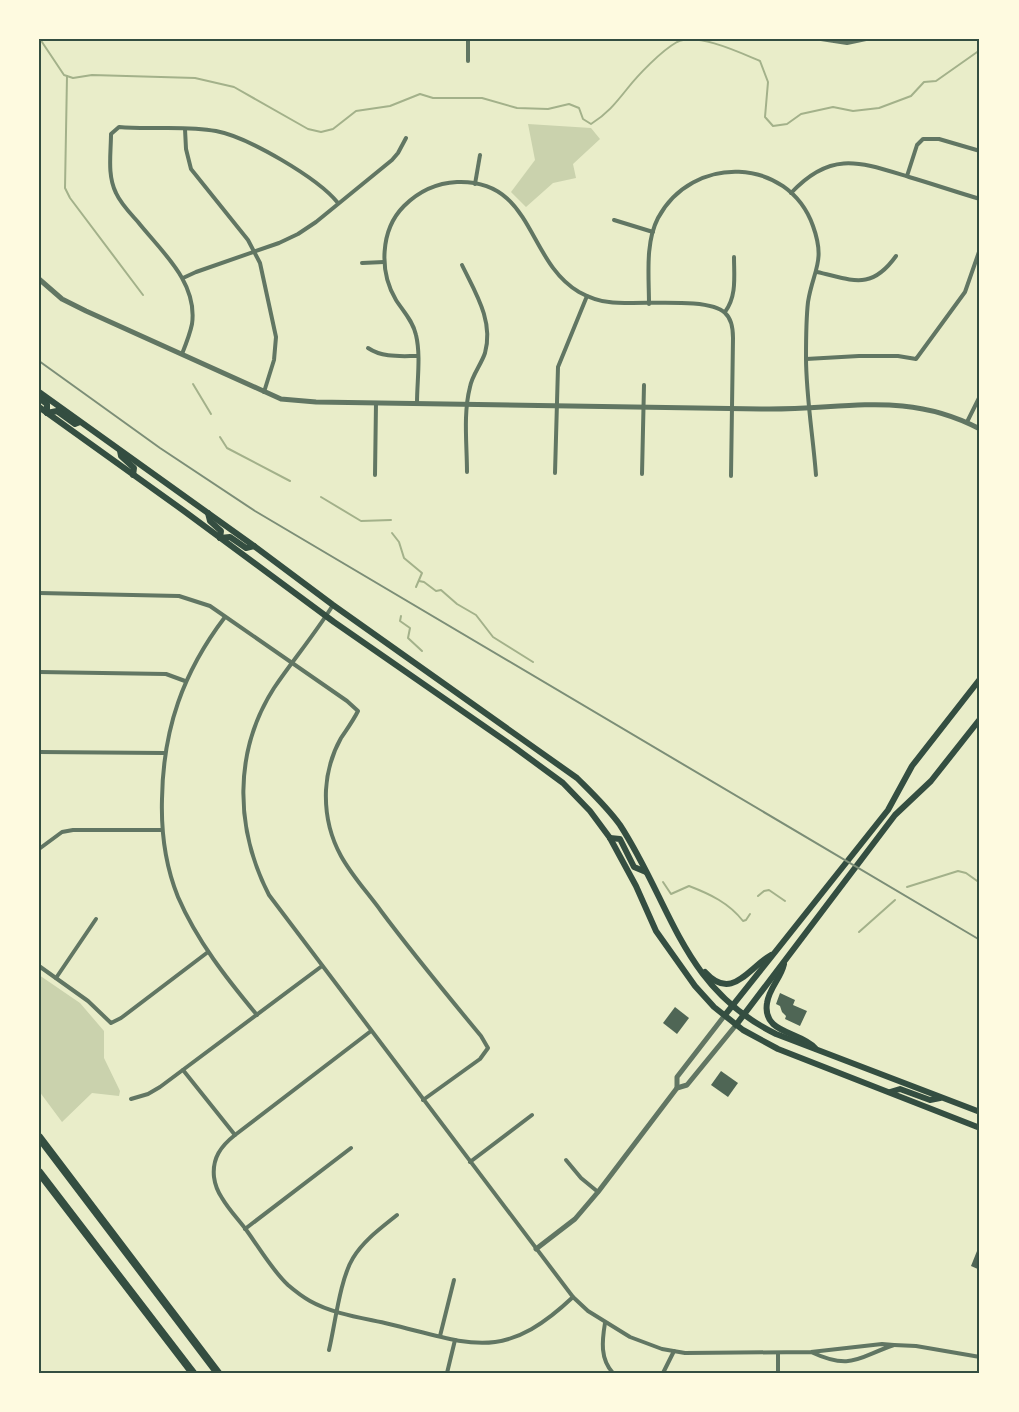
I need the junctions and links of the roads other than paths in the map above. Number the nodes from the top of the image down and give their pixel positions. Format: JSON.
{"nodes":[{"id":1,"x":468,"y":39,"type":"edge"},
{"id":2,"x":821,"y":39,"type":"edge"},
{"id":3,"x":866,"y":39,"type":"edge"},
{"id":4,"x":468,"y":61,"type":"dead end"},
{"id":5,"x":185,"y":129,"type":"junction"},
{"id":6,"x":406,"y":138,"type":"dead end"},
{"id":7,"x":980,"y":151,"type":"edge"},
{"id":8,"x":480,"y":155,"type":"dead end"},
{"id":9,"x":907,"y":176,"type":"junction"},
{"id":10,"x":476,"y":184,"type":"junction"},
{"id":11,"x":791,"y":193,"type":"junction"},
{"id":12,"x":980,"y":199,"type":"edge"},
{"id":13,"x":339,"y":203,"type":"junction"},
{"id":14,"x":614,"y":220,"type":"dead end"},
{"id":15,"x":652,"y":232,"type":"junction"},
{"id":16,"x":980,"y":249,"type":"edge"},
{"id":17,"x":255,"y":251,"type":"junction"},
{"id":18,"x":734,"y":256,"type":"dead end"},
{"id":19,"x":896,"y":256,"type":"dead end"},
{"id":20,"x":384,"y":262,"type":"junction"},
{"id":21,"x":362,"y":263,"type":"dead end"},
{"id":22,"x":462,"y":265,"type":"dead end"},
{"id":23,"x":817,"y":272,"type":"junction"},
{"id":24,"x":183,"y":278,"type":"junction"},
{"id":25,"x":39,"y":279,"type":"edge"},
{"id":26,"x":587,"y":296,"type":"junction"},
{"id":27,"x":649,"y":304,"type":"junction"},
{"id":28,"x":725,"y":312,"type":"junction"},
{"id":29,"x":368,"y":348,"type":"dead end"},
{"id":30,"x":182,"y":355,"type":"junction"},
{"id":31,"x":418,"y":356,"type":"junction"},
{"id":32,"x":806,"y":359,"type":"junction"},
{"id":33,"x":644,"y":385,"type":"dead end"},
{"id":34,"x":39,"y":392,"type":"edge"},
{"id":35,"x":264,"y":392,"type":"junction"},
{"id":36,"x":980,"y":396,"type":"edge"},
{"id":37,"x":39,"y":398,"type":"edge"},
{"id":38,"x":376,"y":403,"type":"junction"},
{"id":39,"x":417,"y":403,"type":"junction"},
{"id":40,"x":467,"y":404,"type":"junction"},
{"id":41,"x":556,"y":405,"type":"junction"},
{"id":42,"x":39,"y":407,"type":"edge"},
{"id":43,"x":644,"y":407,"type":"junction"},
{"id":44,"x":732,"y":408,"type":"junction"},
{"id":45,"x":810,"y":409,"type":"junction"},
{"id":46,"x":47,"y":413,"type":"junction"},
{"id":47,"x":80,"y":422,"type":"junction"},
{"id":48,"x":968,"y":422,"type":"junction"},
{"id":49,"x":980,"y":429,"type":"edge"},
{"id":50,"x":119,"y":449,"type":"junction"},
{"id":51,"x":467,"y":472,"type":"dead end"},
{"id":52,"x":555,"y":473,"type":"dead end"},
{"id":53,"x":133,"y":474,"type":"junction"},
{"id":54,"x":642,"y":474,"type":"dead end"},
{"id":55,"x":375,"y":475,"type":"dead end"},
{"id":56,"x":816,"y":475,"type":"dead end"},
{"id":57,"x":730,"y":476,"type":"dead end"},
{"id":58,"x":208,"y":513,"type":"junction"},
{"id":59,"x":220,"y":538,"type":"junction"},
{"id":60,"x":254,"y":546,"type":"junction"},
{"id":61,"x":39,"y":593,"type":"edge"},
{"id":62,"x":333,"y":605,"type":"junction"},
{"id":63,"x":326,"y":616,"type":"junction"},
{"id":64,"x":225,"y":617,"type":"junction"},
{"id":65,"x":292,"y":663,"type":"junction"},
{"id":66,"x":39,"y":672,"type":"edge"},
{"id":67,"x":980,"y":679,"type":"edge"},
{"id":68,"x":185,"y":681,"type":"junction"},
{"id":69,"x":980,"y":720,"type":"edge"},
{"id":70,"x":520,"y":737,"type":"junction"},
{"id":71,"x":514,"y":747,"type":"junction"},
{"id":72,"x":39,"y":752,"type":"edge"},
{"id":73,"x":164,"y":753,"type":"junction"},
{"id":74,"x":586,"y":786,"type":"junction"},
{"id":75,"x":577,"y":796,"type":"junction"},
{"id":76,"x":161,"y":830,"type":"junction"},
{"id":77,"x":610,"y":838,"type":"junction"},
{"id":78,"x":39,"y":849,"type":"edge"},
{"id":79,"x":646,"y":872,"type":"junction"},
{"id":80,"x":96,"y":919,"type":"dead end"},
{"id":81,"x":208,"y":952,"type":"junction"},
{"id":82,"x":774,"y":953,"type":"junction"},
{"id":83,"x":784,"y":962,"type":"junction"},
{"id":84,"x":695,"y":965,"type":"junction"},
{"id":85,"x":39,"y":966,"type":"edge"},
{"id":86,"x":322,"y":966,"type":"junction"},
{"id":87,"x":56,"y":978,"type":"junction"},
{"id":88,"x":732,"y":1006,"type":"junction"},
{"id":89,"x":257,"y":1015,"type":"junction"},
{"id":90,"x":725,"y":1015,"type":"junction"},
{"id":91,"x":744,"y":1015,"type":"junction"},
{"id":92,"x":736,"y":1025,"type":"junction"},
{"id":93,"x":371,"y":1031,"type":"junction"},
{"id":94,"x":818,"y":1050,"type":"junction"},
{"id":95,"x":183,"y":1070,"type":"junction"},
{"id":96,"x":677,"y":1088,"type":"junction"},
{"id":97,"x":888,"y":1092,"type":"junction"},
{"id":98,"x":940,"y":1098,"type":"junction"},
{"id":99,"x":131,"y":1099,"type":"dead end"},
{"id":100,"x":423,"y":1100,"type":"junction"},
{"id":101,"x":980,"y":1112,"type":"edge"},
{"id":102,"x":532,"y":1114,"type":"dead end"},
{"id":103,"x":980,"y":1128,"type":"edge"},
{"id":104,"x":235,"y":1135,"type":"junction"},
{"id":105,"x":39,"y":1137,"type":"edge"},
{"id":106,"x":351,"y":1148,"type":"dead end"},
{"id":107,"x":566,"y":1160,"type":"dead end"},
{"id":108,"x":470,"y":1162,"type":"junction"},
{"id":109,"x":39,"y":1172,"type":"edge"},
{"id":110,"x":598,"y":1192,"type":"junction"},
{"id":111,"x":397,"y":1215,"type":"dead end"},
{"id":112,"x":245,"y":1229,"type":"junction"},
{"id":113,"x":536,"y":1249,"type":"junction"},
{"id":114,"x":454,"y":1280,"type":"dead end"},
{"id":115,"x":573,"y":1297,"type":"junction"},
{"id":116,"x":338,"y":1312,"type":"junction"},
{"id":117,"x":605,"y":1323,"type":"junction"},
{"id":118,"x":440,"y":1336,"type":"junction"},
{"id":119,"x":455,"y":1340,"type":"junction"},
{"id":120,"x":894,"y":1345,"type":"junction"},
{"id":121,"x":329,"y":1350,"type":"dead end"},
{"id":122,"x":674,"y":1351,"type":"junction"},
{"id":123,"x":811,"y":1352,"type":"junction"},
{"id":124,"x":778,"y":1353,"type":"junction"},
{"id":125,"x":980,"y":1357,"type":"edge"},
{"id":126,"x":193,"y":1373,"type":"edge"},
{"id":127,"x":218,"y":1373,"type":"edge"},
{"id":128,"x":447,"y":1373,"type":"edge"},
{"id":129,"x":612,"y":1373,"type":"edge"},
{"id":130,"x":663,"y":1373,"type":"edge"},
{"id":131,"x":778,"y":1373,"type":"edge"}],
"edges":[{"from":1,"to":4,"type":"street"},
{"from":2,"to":3,"type":"street"},
{"from":5,"to":13,"type":"street"},
{"from":5,"to":17,"type":"street"},
{"from":5,"to":24,"type":"street"},
{"from":6,"to":13,"type":"street"},
{"from":7,"to":9,"type":"street"},
{"from":8,"to":10,"type":"street"},
{"from":9,"to":11,"type":"street"},
{"from":9,"to":12,"type":"street"},
{"from":10,"to":20,"type":"street"},
{"from":10,"to":26,"type":"street"},
{"from":11,"to":15,"type":"street"},
{"from":11,"to":23,"type":"street"},
{"from":13,"to":17,"type":"street"},
{"from":14,"to":15,"type":"street"},
{"from":15,"to":27,"type":"street"},
{"from":16,"to":32,"type":"street"},
{"from":17,"to":24,"type":"street"},
{"from":17,"to":35,"type":"street"},
{"from":18,"to":28,"type":"street"},
{"from":19,"to":23,"type":"street"},
{"from":20,"to":21,"type":"street"},
{"from":20,"to":31,"type":"street"},
{"from":22,"to":40,"type":"street"},
{"from":23,"to":32,"type":"street"},
{"from":24,"to":30,"type":"street"},
{"from":25,"to":30,"type":"street"},
{"from":26,"to":27,"type":"street"},
{"from":26,"to":41,"type":"street"},
{"from":27,"to":28,"type":"street"},
{"from":28,"to":44,"type":"street"},
{"from":29,"to":31,"type":"street"},
{"from":30,"to":35,"type":"street"},
{"from":31,"to":39,"type":"street"},
{"from":32,"to":45,"type":"street"},
{"from":33,"to":43,"type":"street"},
{"from":34,"to":47,"type":"main road"},
{"from":35,"to":38,"type":"street"},
{"from":36,"to":48,"type":"street"},
{"from":37,"to":46,"type":"main road"},
{"from":38,"to":39,"type":"street"},
{"from":38,"to":55,"type":"street"},
{"from":39,"to":40,"type":"street"},
{"from":40,"to":41,"type":"street"},
{"from":40,"to":51,"type":"street"},
{"from":41,"to":43,"type":"street"},
{"from":41,"to":52,"type":"street"},
{"from":42,"to":46,"type":"main road"},
{"from":43,"to":44,"type":"street"},
{"from":43,"to":54,"type":"street"},
{"from":44,"to":45,"type":"street"},
{"from":44,"to":57,"type":"street"},
{"from":45,"to":48,"type":"street"},
{"from":45,"to":56,"type":"street"},
{"from":46,"to":47,"type":"main road"},
{"from":46,"to":53,"type":"main road"},
{"from":47,"to":50,"type":"main road"},
{"from":48,"to":49,"type":"street"},
{"from":50,"to":53,"type":"main road"},
{"from":50,"to":58,"type":"main road"},
{"from":53,"to":59,"type":"main road"},
{"from":58,"to":59,"type":"main road"},
{"from":58,"to":60,"type":"main road"},
{"from":59,"to":60,"type":"main road"},
{"from":59,"to":63,"type":"main road"},
{"from":60,"to":62,"type":"main road"},
{"from":61,"to":64,"type":"street"},
{"from":62,"to":63,"type":"street"},
{"from":62,"to":70,"type":"main road"},
{"from":63,"to":65,"type":"street"},
{"from":63,"to":71,"type":"main road"},
{"from":64,"to":65,"type":"street"},
{"from":64,"to":68,"type":"street"},
{"from":65,"to":86,"type":"street"},
{"from":65,"to":100,"type":"street"},
{"from":66,"to":68,"type":"street"},
{"from":67,"to":82,"type":"main road"},
{"from":68,"to":73,"type":"street"},
{"from":69,"to":83,"type":"main road"},
{"from":70,"to":71,"type":"main road"},
{"from":70,"to":74,"type":"main road"},
{"from":71,"to":75,"type":"main road"},
{"from":72,"to":73,"type":"street"},
{"from":73,"to":76,"type":"street"},
{"from":74,"to":75,"type":"main road"},
{"from":74,"to":79,"type":"main road"},
{"from":75,"to":77,"type":"main road"},
{"from":76,"to":78,"type":"street"},
{"from":76,"to":81,"type":"street"},
{"from":77,"to":79,"type":"main road"},
{"from":77,"to":90,"type":"main road"},
{"from":79,"to":84,"type":"main road"},
{"from":80,"to":87,"type":"street"},
{"from":81,"to":87,"type":"street"},
{"from":81,"to":89,"type":"street"},
{"from":82,"to":84,"type":"main road"},
{"from":82,"to":88,"type":"main road"},
{"from":83,"to":91,"type":"main road"},
{"from":83,"to":94,"type":"main road"},
{"from":84,"to":88,"type":"main road"},
{"from":85,"to":87,"type":"street"},
{"from":86,"to":89,"type":"street"},
{"from":86,"to":93,"type":"street"},
{"from":88,"to":90,"type":"main road"},
{"from":88,"to":91,"type":"main road"},
{"from":89,"to":95,"type":"street"},
{"from":90,"to":92,"type":"main road"},
{"from":90,"to":96,"type":"street"},
{"from":91,"to":92,"type":"main road"},
{"from":91,"to":94,"type":"main road"},
{"from":92,"to":96,"type":"street"},
{"from":92,"to":97,"type":"main road"},
{"from":93,"to":100,"type":"street"},
{"from":93,"to":104,"type":"street"},
{"from":94,"to":98,"type":"main road"},
{"from":95,"to":99,"type":"street"},
{"from":95,"to":104,"type":"street"},
{"from":96,"to":110,"type":"street"},
{"from":97,"to":98,"type":"main road"},
{"from":97,"to":103,"type":"main road"},
{"from":98,"to":101,"type":"main road"},
{"from":100,"to":108,"type":"street"},
{"from":102,"to":108,"type":"street"},
{"from":104,"to":112,"type":"street"},
{"from":105,"to":127,"type":"highway"},
{"from":106,"to":112,"type":"street"},
{"from":107,"to":110,"type":"street"},
{"from":108,"to":113,"type":"street"},
{"from":109,"to":126,"type":"highway"},
{"from":110,"to":113,"type":"street"},
{"from":111,"to":116,"type":"street"},
{"from":112,"to":116,"type":"street"},
{"from":113,"to":115,"type":"street"},
{"from":114,"to":118,"type":"street"},
{"from":115,"to":117,"type":"street"},
{"from":115,"to":119,"type":"street"},
{"from":116,"to":118,"type":"street"},
{"from":116,"to":121,"type":"street"},
{"from":117,"to":122,"type":"street"},
{"from":117,"to":129,"type":"street"},
{"from":118,"to":119,"type":"street"},
{"from":119,"to":128,"type":"street"},
{"from":120,"to":123,"type":"street"},
{"from":120,"to":123,"type":"street"},
{"from":120,"to":125,"type":"street"},
{"from":122,"to":124,"type":"street"},
{"from":122,"to":130,"type":"street"},
{"from":123,"to":124,"type":"street"},
{"from":124,"to":131,"type":"street"}]}
